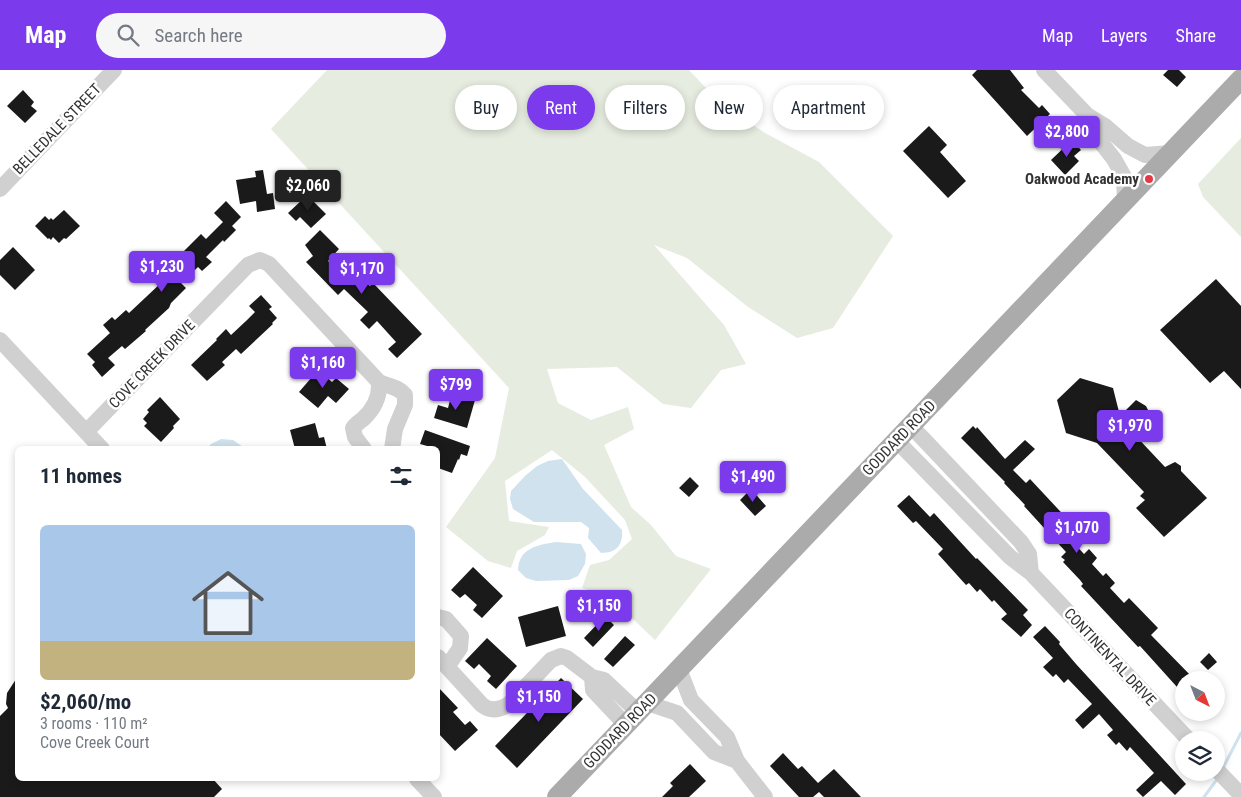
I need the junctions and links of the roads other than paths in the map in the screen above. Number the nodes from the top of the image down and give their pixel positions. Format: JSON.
{"nodes":[{"id":1,"x":114,"y":70,"type":"edge"},
{"id":2,"x":1044,"y":70,"type":"edge"},
{"id":3,"x":1241,"y":79,"type":"edge"},
{"id":4,"x":1087,"y":115,"type":"junction"},
{"id":5,"x":1171,"y":153,"type":"junction"},
{"id":6,"x":0,"y":189,"type":"edge"},
{"id":7,"x":1125,"y":202,"type":"junction"},
{"id":8,"x":0,"y":340,"type":"edge"},
{"id":9,"x":379,"y":382,"type":"junction"},
{"id":10,"x":911,"y":426,"type":"junction"},
{"id":11,"x":86,"y":432,"type":"junction"},
{"id":12,"x":897,"y":441,"type":"junction"},
{"id":13,"x":99,"y":446,"type":"edge"},
{"id":14,"x":362,"y":446,"type":"edge"},
{"id":15,"x":392,"y":446,"type":"edge"},
{"id":16,"x":1032,"y":573,"type":"junction"},
{"id":17,"x":440,"y":618,"type":"edge"},
{"id":18,"x":442,"y":662,"type":"edge"},
{"id":19,"x":679,"y":669,"type":"junction"},
{"id":20,"x":637,"y":713,"type":"junction"},
{"id":21,"x":1181,"y":731,"type":"edge"},
{"id":22,"x":737,"y":761,"type":"junction"},
{"id":23,"x":1225,"y":778,"type":"edge"},
{"id":24,"x":419,"y":781,"type":"edge"},
{"id":25,"x":1241,"y":796,"type":"edge"},
{"id":26,"x":434,"y":797,"type":"edge"},
{"id":27,"x":557,"y":797,"type":"edge"},
{"id":28,"x":765,"y":797,"type":"edge"}],
"edges":[{"from":1,"to":6,"type":"street","name":"BELLEDALE STREET"},
{"from":2,"to":4,"type":"street"},
{"from":3,"to":5,"type":"main road","name":"GODDARD ROAD"},
{"from":4,"to":5,"type":"street"},
{"from":4,"to":7,"type":"street"},
{"from":5,"to":7,"type":"main road","name":"GODDARD ROAD"},
{"from":7,"to":10,"type":"main road","name":"GODDARD ROAD"},
{"from":8,"to":11,"type":"street"},
{"from":9,"to":11,"type":"street","name":"COVE CREEK DRIVE"},
{"from":9,"to":14,"type":"street"},
{"from":9,"to":15,"type":"street"},
{"from":10,"to":12,"type":"main road","name":"GODDARD ROAD"},
{"from":10,"to":16,"type":"street","name":"CONTINENTAL DRIVE"},
{"from":11,"to":13,"type":"street"},
{"from":12,"to":16,"type":"street","name":"CONTINENTAL DRIVE"},
{"from":12,"to":19,"type":"main road","name":"GODDARD ROAD"},
{"from":16,"to":21,"type":"street","name":"CONTINENTAL DRIVE"},
{"from":17,"to":18,"type":"street"},
{"from":18,"to":20,"type":"street"},
{"from":19,"to":20,"type":"main road","name":"GODDARD ROAD"},
{"from":19,"to":22,"type":"street"},
{"from":20,"to":22,"type":"street"},
{"from":20,"to":27,"type":"main road","name":"GODDARD ROAD"},
{"from":22,"to":28,"type":"street"},
{"from":23,"to":25,"type":"street"},
{"from":24,"to":26,"type":"street"}]}
